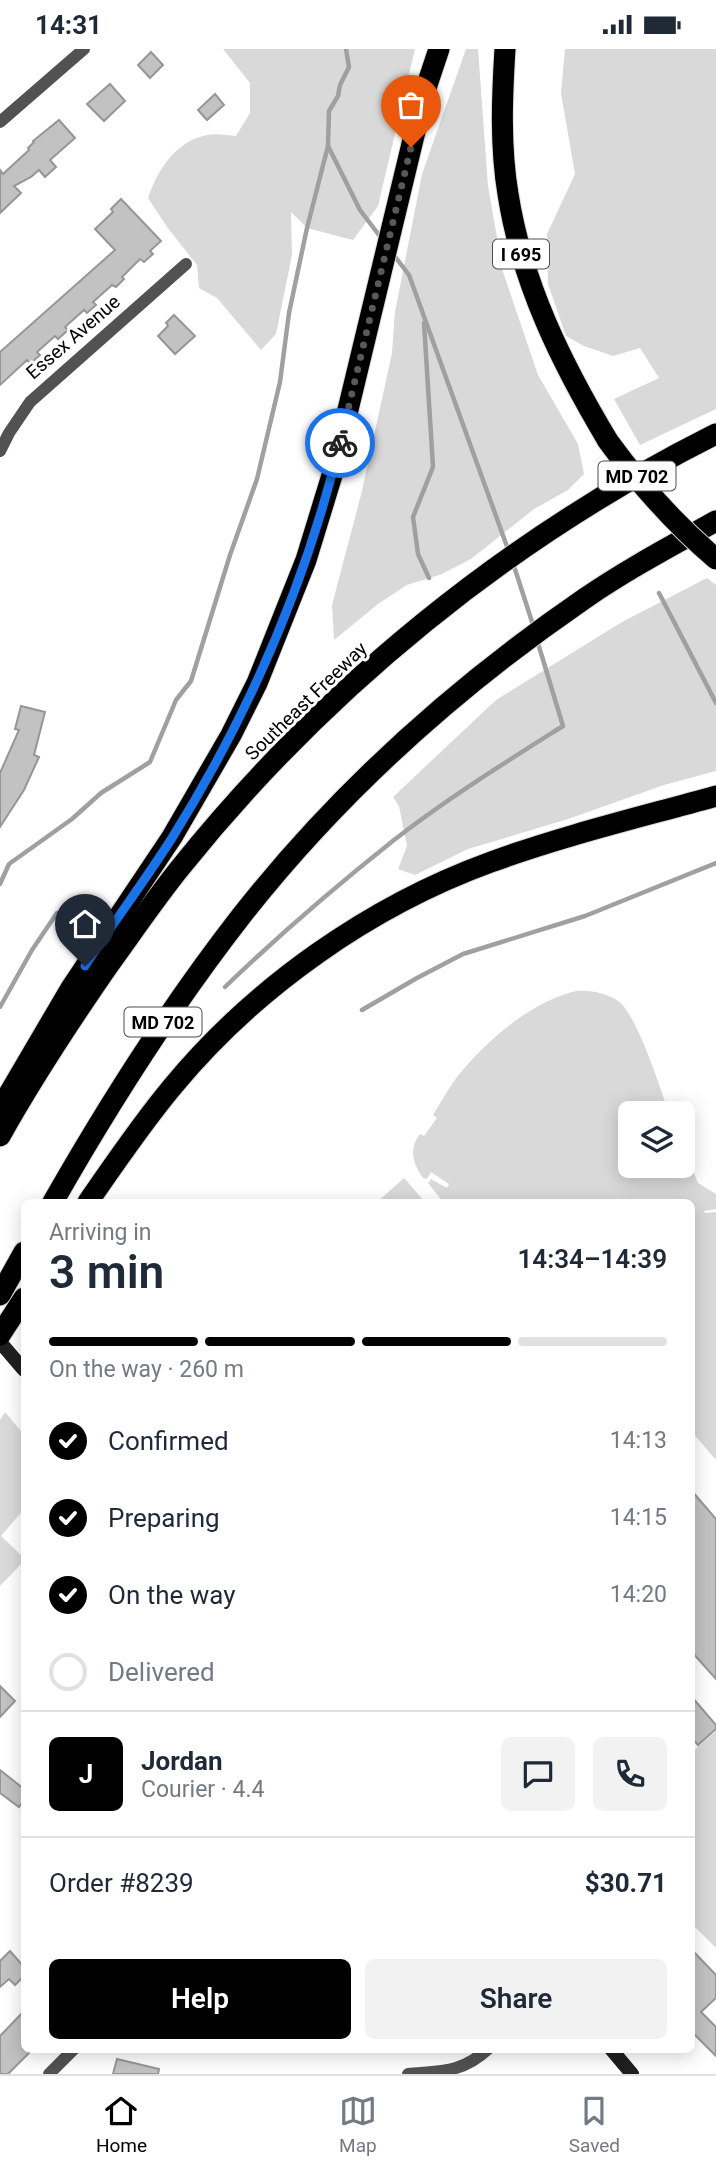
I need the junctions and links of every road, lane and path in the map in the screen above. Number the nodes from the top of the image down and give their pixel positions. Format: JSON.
{"nodes":[{"id":1,"x":83,"y":49,"type":"edge"},
{"id":2,"x":439,"y":49,"type":"edge"},
{"id":3,"x":505,"y":49,"type":"edge"},
{"id":4,"x":0,"y":122,"type":"edge"},
{"id":5,"x":186,"y":264,"type":"dead end"},
{"id":6,"x":716,"y":434,"type":"edge"},
{"id":7,"x":0,"y":451,"type":"edge"},
{"id":8,"x":716,"y":521,"type":"edge"},
{"id":9,"x":716,"y":559,"type":"edge"},
{"id":10,"x":716,"y":796,"type":"edge"},
{"id":11,"x":0,"y":1109,"type":"edge"},
{"id":12,"x":0,"y":1136,"type":"edge"},
{"id":13,"x":55,"y":1199,"type":"edge"},
{"id":14,"x":90,"y":1199,"type":"edge"},
{"id":15,"x":21,"y":1257,"type":"edge"},
{"id":16,"x":0,"y":1294,"type":"edge"},
{"id":17,"x":19,"y":1307,"type":"edge"},
{"id":18,"x":0,"y":1335,"type":"edge"},
{"id":19,"x":0,"y":1342,"type":"edge"},
{"id":20,"x":21,"y":1366,"type":"edge"},
{"id":21,"x":70,"y":2053,"type":"edge"},
{"id":22,"x":483,"y":2053,"type":"edge"},
{"id":23,"x":614,"y":2053,"type":"edge"},
{"id":24,"x":49,"y":2074,"type":"edge"},
{"id":25,"x":408,"y":2074,"type":"edge"},
{"id":26,"x":632,"y":2074,"type":"edge"}],
"edges":[{"from":1,"to":4,"type":"street"},
{"from":2,"to":11,"type":"highway"},
{"from":3,"to":9,"type":"highway","number":"I 695","bridge":true},
{"from":5,"to":7,"type":"street","name":"Essex Avenue"},
{"from":6,"to":12,"type":"highway","name":"Southeast Freeway","number":"MD 702"},
{"from":8,"to":13,"type":"highway","number":"MD 702"},
{"from":10,"to":14,"type":"highway"},
{"from":15,"to":16,"type":"highway"},
{"from":17,"to":18,"type":"highway"},
{"from":19,"to":20,"type":"main road"},
{"from":21,"to":24,"type":"street"},
{"from":22,"to":25,"type":"street"},
{"from":23,"to":26,"type":"main road"}]}
